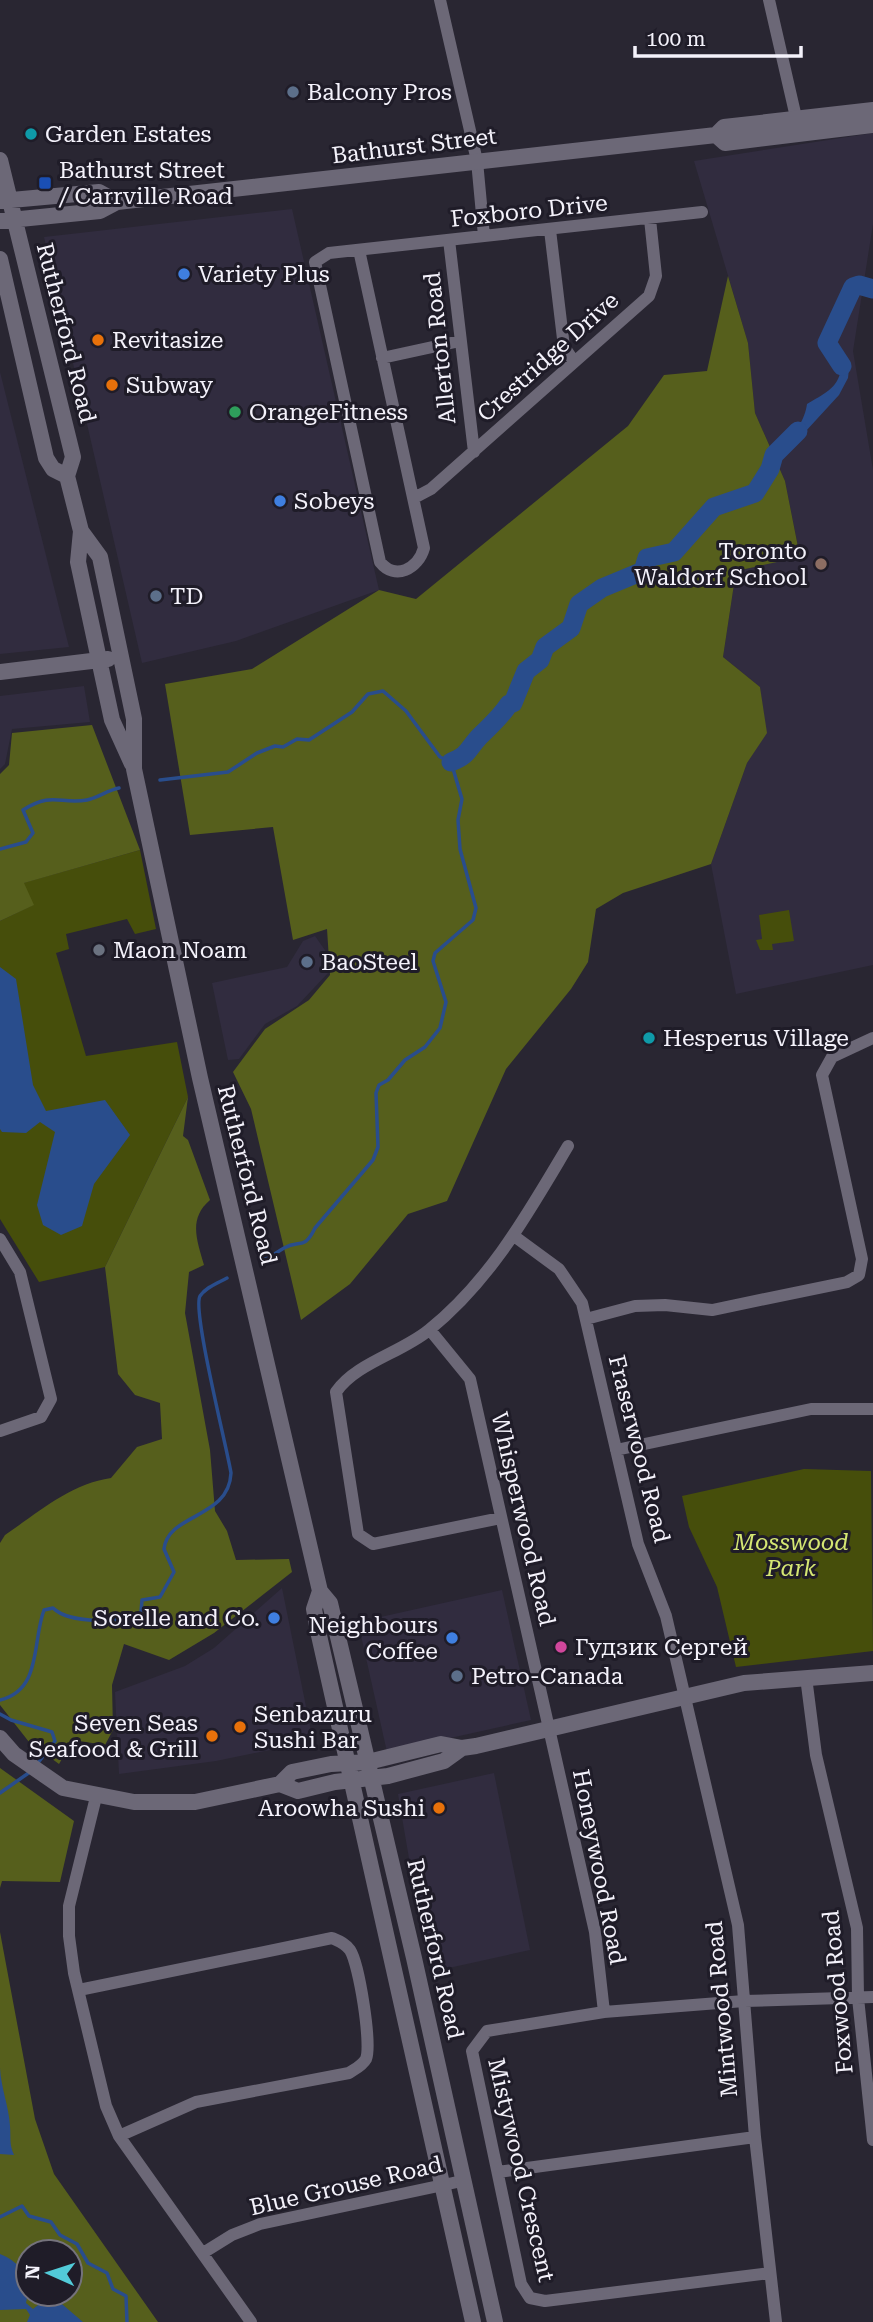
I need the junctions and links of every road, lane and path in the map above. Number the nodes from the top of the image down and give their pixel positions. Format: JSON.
{"nodes":[{"id":1,"x":440,"y":0,"type":"edge"},
{"id":2,"x":769,"y":0,"type":"edge"},
{"id":3,"x":873,"y":110,"type":"edge"},
{"id":4,"x":873,"y":125,"type":"edge"},
{"id":5,"x":798,"y":127,"type":"junction"},
{"id":6,"x":0,"y":160,"type":"edge"},
{"id":7,"x":477,"y":160,"type":"junction"},
{"id":8,"x":5,"y":200,"type":"edge"},
{"id":9,"x":117,"y":202,"type":"junction"},
{"id":10,"x":702,"y":212,"type":"dead end"},
{"id":11,"x":650,"y":219,"type":"junction"},
{"id":12,"x":7,"y":220,"type":"edge"},
{"id":13,"x":550,"y":230,"type":"junction"},
{"id":14,"x":484,"y":236,"type":"junction"},
{"id":15,"x":449,"y":240,"type":"junction"},
{"id":16,"x":359,"y":250,"type":"junction"},
{"id":17,"x":0,"y":259,"type":"edge"},
{"id":18,"x":460,"y":341,"type":"junction"},
{"id":19,"x":382,"y":358,"type":"junction"},
{"id":20,"x":573,"y":360,"type":"junction"},
{"id":21,"x":474,"y":452,"type":"junction"},
{"id":22,"x":67,"y":476,"type":"junction"},
{"id":23,"x":414,"y":498,"type":"junction"},
{"id":24,"x":81,"y":531,"type":"junction"},
{"id":25,"x":121,"y":655,"type":"junction"},
{"id":26,"x":101,"y":660,"type":"junction"},
{"id":27,"x":0,"y":673,"type":"edge"},
{"id":28,"x":134,"y":769,"type":"junction"},
{"id":29,"x":873,"y":1038,"type":"edge"},
{"id":30,"x":568,"y":1146,"type":"dead end"},
{"id":31,"x":514,"y":1236,"type":"junction"},
{"id":32,"x":0,"y":1240,"type":"edge"},
{"id":33,"x":586,"y":1319,"type":"junction"},
{"id":34,"x":430,"y":1329,"type":"junction"},
{"id":35,"x":873,"y":1409,"type":"edge"},
{"id":36,"x":0,"y":1432,"type":"edge"},
{"id":37,"x":616,"y":1450,"type":"junction"},
{"id":38,"x":501,"y":1518,"type":"junction"},
{"id":39,"x":320,"y":1591,"type":"junction"},
{"id":40,"x":873,"y":1673,"type":"edge"},
{"id":41,"x":806,"y":1677,"type":"junction"},
{"id":42,"x":685,"y":1697,"type":"junction"},
{"id":43,"x":549,"y":1730,"type":"junction"},
{"id":44,"x":0,"y":1738,"type":"edge"},
{"id":45,"x":347,"y":1763,"type":"junction"},
{"id":46,"x":370,"y":1770,"type":"junction"},
{"id":47,"x":351,"y":1780,"type":"junction"},
{"id":48,"x":280,"y":1784,"type":"junction"},
{"id":49,"x":96,"y":1797,"type":"junction"},
{"id":50,"x":79,"y":1990,"type":"junction"},
{"id":51,"x":873,"y":1997,"type":"edge"},
{"id":52,"x":858,"y":1998,"type":"junction"},
{"id":53,"x":744,"y":2001,"type":"junction"},
{"id":54,"x":604,"y":2012,"type":"junction"},
{"id":55,"x":119,"y":2136,"type":"junction"},
{"id":56,"x":755,"y":2137,"type":"junction"},
{"id":57,"x":873,"y":2140,"type":"edge"},
{"id":58,"x":498,"y":2172,"type":"junction"},
{"id":59,"x":462,"y":2181,"type":"junction"},
{"id":60,"x":441,"y":2186,"type":"junction"},
{"id":61,"x":203,"y":2253,"type":"junction"},
{"id":62,"x":770,"y":2273,"type":"junction"},
{"id":63,"x":251,"y":2322,"type":"edge"},
{"id":64,"x":473,"y":2322,"type":"edge"},
{"id":65,"x":495,"y":2322,"type":"edge"},
{"id":66,"x":776,"y":2322,"type":"edge"}],
"edges":[{"from":1,"to":7,"type":"street"},
{"from":2,"to":5,"type":"street"},
{"from":3,"to":5,"type":"main road","name":"Bathurst Street"},
{"from":4,"to":5,"type":"main road","name":"Bathurst Street"},
{"from":5,"to":7,"type":"main road","name":"Bathurst Street"},
{"from":6,"to":8,"type":"main road","name":"Rutherford Road"},
{"from":7,"to":9,"type":"main road","name":"Bathurst Street"},
{"from":7,"to":14,"type":"street"},
{"from":8,"to":9,"type":"main road","name":"Bathurst Street"},
{"from":8,"to":12,"type":"main road","name":"Rutherford Road"},
{"from":9,"to":12,"type":"main road","name":"Bathurst Street"},
{"from":10,"to":11,"type":"street","name":"Foxboro Drive"},
{"from":11,"to":13,"type":"street","name":"Foxboro Drive"},
{"from":11,"to":20,"type":"street","name":"Crestridge Drive"},
{"from":12,"to":22,"type":"main road","name":"Rutherford Road"},
{"from":13,"to":14,"type":"street","name":"Foxboro Drive"},
{"from":13,"to":20,"type":"street"},
{"from":14,"to":15,"type":"street","name":"Foxboro Drive"},
{"from":15,"to":16,"type":"street","name":"Foxboro Drive"},
{"from":15,"to":18,"type":"street","name":"Allerton Road"},
{"from":16,"to":19,"type":"street"},
{"from":16,"to":23,"type":"street","name":"Foxboro Drive"},
{"from":17,"to":22,"type":"main road","name":"Rutherford Road"},
{"from":18,"to":19,"type":"street"},
{"from":18,"to":21,"type":"street","name":"Allerton Road"},
{"from":19,"to":23,"type":"street"},
{"from":20,"to":21,"type":"street","name":"Crestridge Drive"},
{"from":21,"to":23,"type":"street","name":"Crestridge Drive"},
{"from":22,"to":24,"type":"main road","name":"Rutherford Road"},
{"from":24,"to":25,"type":"main road","name":"Rutherford Road"},
{"from":24,"to":26,"type":"main road","name":"Rutherford Road"},
{"from":25,"to":26,"type":"main road"},
{"from":25,"to":28,"type":"main road","name":"Rutherford Road"},
{"from":26,"to":27,"type":"main road"},
{"from":26,"to":28,"type":"main road","name":"Rutherford Road"},
{"from":28,"to":39,"type":"main road","name":"Rutherford Road"},
{"from":29,"to":33,"type":"street"},
{"from":30,"to":31,"type":"street"},
{"from":31,"to":33,"type":"street","name":"Fraserwood Road"},
{"from":31,"to":34,"type":"street"},
{"from":32,"to":36,"type":"street"},
{"from":33,"to":37,"type":"street","name":"Fraserwood Road"},
{"from":34,"to":38,"type":"street","name":"Whisperwood Road"},
{"from":34,"to":38,"type":"street"},
{"from":35,"to":37,"type":"street"},
{"from":37,"to":42,"type":"street","name":"Fraserwood Road"},
{"from":38,"to":43,"type":"street","name":"Whisperwood Road"},
{"from":39,"to":45,"type":"main road","name":"Rutherford Road"},
{"from":39,"to":46,"type":"main road","name":"Rutherford Road"},
{"from":40,"to":41,"type":"main road"},
{"from":41,"to":42,"type":"main road"},
{"from":41,"to":52,"type":"street","name":"Foxwood Road"},
{"from":42,"to":43,"type":"main road"},
{"from":42,"to":53,"type":"street","name":"Mintwood Road"},
{"from":43,"to":46,"type":"main road"},
{"from":43,"to":54,"type":"street","name":"Honeywood Road"},
{"from":44,"to":49,"type":"main road"},
{"from":45,"to":46,"type":"main road"},
{"from":45,"to":47,"type":"main road","name":"Rutherford Road"},
{"from":45,"to":48,"type":"main road"},
{"from":46,"to":47,"type":"main road"},
{"from":46,"to":59,"type":"main road","name":"Rutherford Road"},
{"from":47,"to":48,"type":"main road"},
{"from":47,"to":60,"type":"main road","name":"Rutherford Road"},
{"from":48,"to":49,"type":"main road"},
{"from":49,"to":50,"type":"street"},
{"from":50,"to":55,"type":"street"},
{"from":50,"to":55,"type":"street"},
{"from":51,"to":52,"type":"street","name":"Mistywood Crescent"},
{"from":52,"to":53,"type":"street","name":"Mistywood Crescent"},
{"from":52,"to":57,"type":"street","name":"Foxwood Road"},
{"from":53,"to":54,"type":"street","name":"Mistywood Crescent"},
{"from":53,"to":56,"type":"street","name":"Mintwood Road"},
{"from":54,"to":58,"type":"street","name":"Mistywood Crescent"},
{"from":55,"to":61,"type":"street"},
{"from":56,"to":58,"type":"street"},
{"from":56,"to":62,"type":"street","name":"Mintwood Road"},
{"from":58,"to":62,"type":"street","name":"Mistywood Crescent"},
{"from":59,"to":60,"type":"street","name":"Blue Grouse Road"},
{"from":59,"to":65,"type":"main road","name":"Rutherford Road"},
{"from":60,"to":61,"type":"street","name":"Blue Grouse Road"},
{"from":60,"to":64,"type":"main road","name":"Rutherford Road"},
{"from":61,"to":63,"type":"street"},
{"from":62,"to":66,"type":"street","name":"Mintwood Road"}]}
